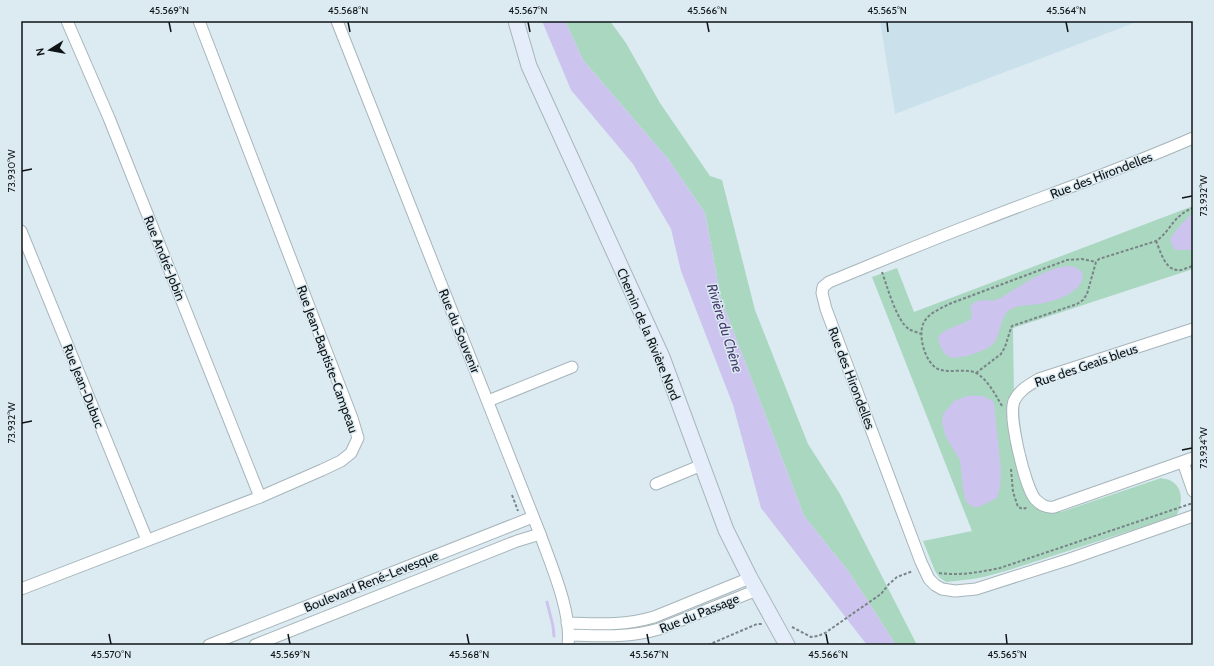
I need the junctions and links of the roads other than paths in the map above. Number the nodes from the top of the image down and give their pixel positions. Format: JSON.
{"nodes":[{"id":1,"x":67,"y":21,"type":"edge"},
{"id":2,"x":199,"y":21,"type":"edge"},
{"id":3,"x":337,"y":21,"type":"edge"},
{"id":4,"x":516,"y":21,"type":"edge"},
{"id":5,"x":1193,"y":138,"type":"edge"},
{"id":6,"x":21,"y":231,"type":"edge"},
{"id":7,"x":1193,"y":329,"type":"edge"},
{"id":8,"x":572,"y":367,"type":"dead end"},
{"id":9,"x":488,"y":401,"type":"junction"},
{"id":10,"x":1188,"y":460,"type":"edge"},
{"id":11,"x":702,"y":465,"type":"junction"},
{"id":12,"x":656,"y":484,"type":"dead end"},
{"id":13,"x":1193,"y":491,"type":"edge"},
{"id":14,"x":260,"y":497,"type":"junction"},
{"id":15,"x":1193,"y":516,"type":"edge"},
{"id":16,"x":533,"y":517,"type":"junction"},
{"id":17,"x":540,"y":534,"type":"junction"},
{"id":18,"x":147,"y":540,"type":"junction"},
{"id":19,"x":753,"y":584,"type":"junction"},
{"id":20,"x":22,"y":586,"type":"edge"},
{"id":21,"x":568,"y":623,"type":"junction"},
{"id":22,"x":569,"y":640,"type":"edge"},
{"id":23,"x":209,"y":645,"type":"edge"},
{"id":24,"x":255,"y":645,"type":"edge"},
{"id":25,"x":787,"y":645,"type":"edge"}],
"edges":[{"from":1,"to":14,"type":"street","name":"Rue André-Jobin"},
{"from":2,"to":14,"type":"street","name":"Rue Jean-Baptiste-Campeau"},
{"from":3,"to":9,"type":"street","name":"Rue du Souvenir"},
{"from":4,"to":11,"type":"street","name":"Chemin de la Rivière Nord"},
{"from":5,"to":15,"type":"street","name":"Rue des Hirondelles"},
{"from":6,"to":18,"type":"street","name":"Rue Jean-Dubuc"},
{"from":7,"to":10,"type":"street","name":"Rue des Geais bleus"},
{"from":8,"to":9,"type":"street"},
{"from":9,"to":16,"type":"street","name":"Rue du Souvenir"},
{"from":10,"to":13,"type":"street"},
{"from":11,"to":12,"type":"street"},
{"from":11,"to":19,"type":"street","name":"Chemin de la Rivière Nord"},
{"from":14,"to":18,"type":"street","name":"Rue Jean-Baptiste-Campeau"},
{"from":16,"to":17,"type":"street","name":"Rue du Souvenir"},
{"from":16,"to":23,"type":"street","name":"Boulevard René-Levesque"},
{"from":17,"to":21,"type":"street","name":"Rue du Souvenir"},
{"from":17,"to":24,"type":"street","name":"Boulevard René-Levesque"},
{"from":18,"to":20,"type":"street","name":"Rue Jean-Baptiste-Campeau"},
{"from":19,"to":21,"type":"street","name":"Rue du Passage"},
{"from":19,"to":22,"type":"street","name":"Rue du Passage"},
{"from":19,"to":25,"type":"street","name":"Chemin de la Rivière Nord"},
{"from":21,"to":22,"type":"street","name":"Rue du Souvenir"}]}
